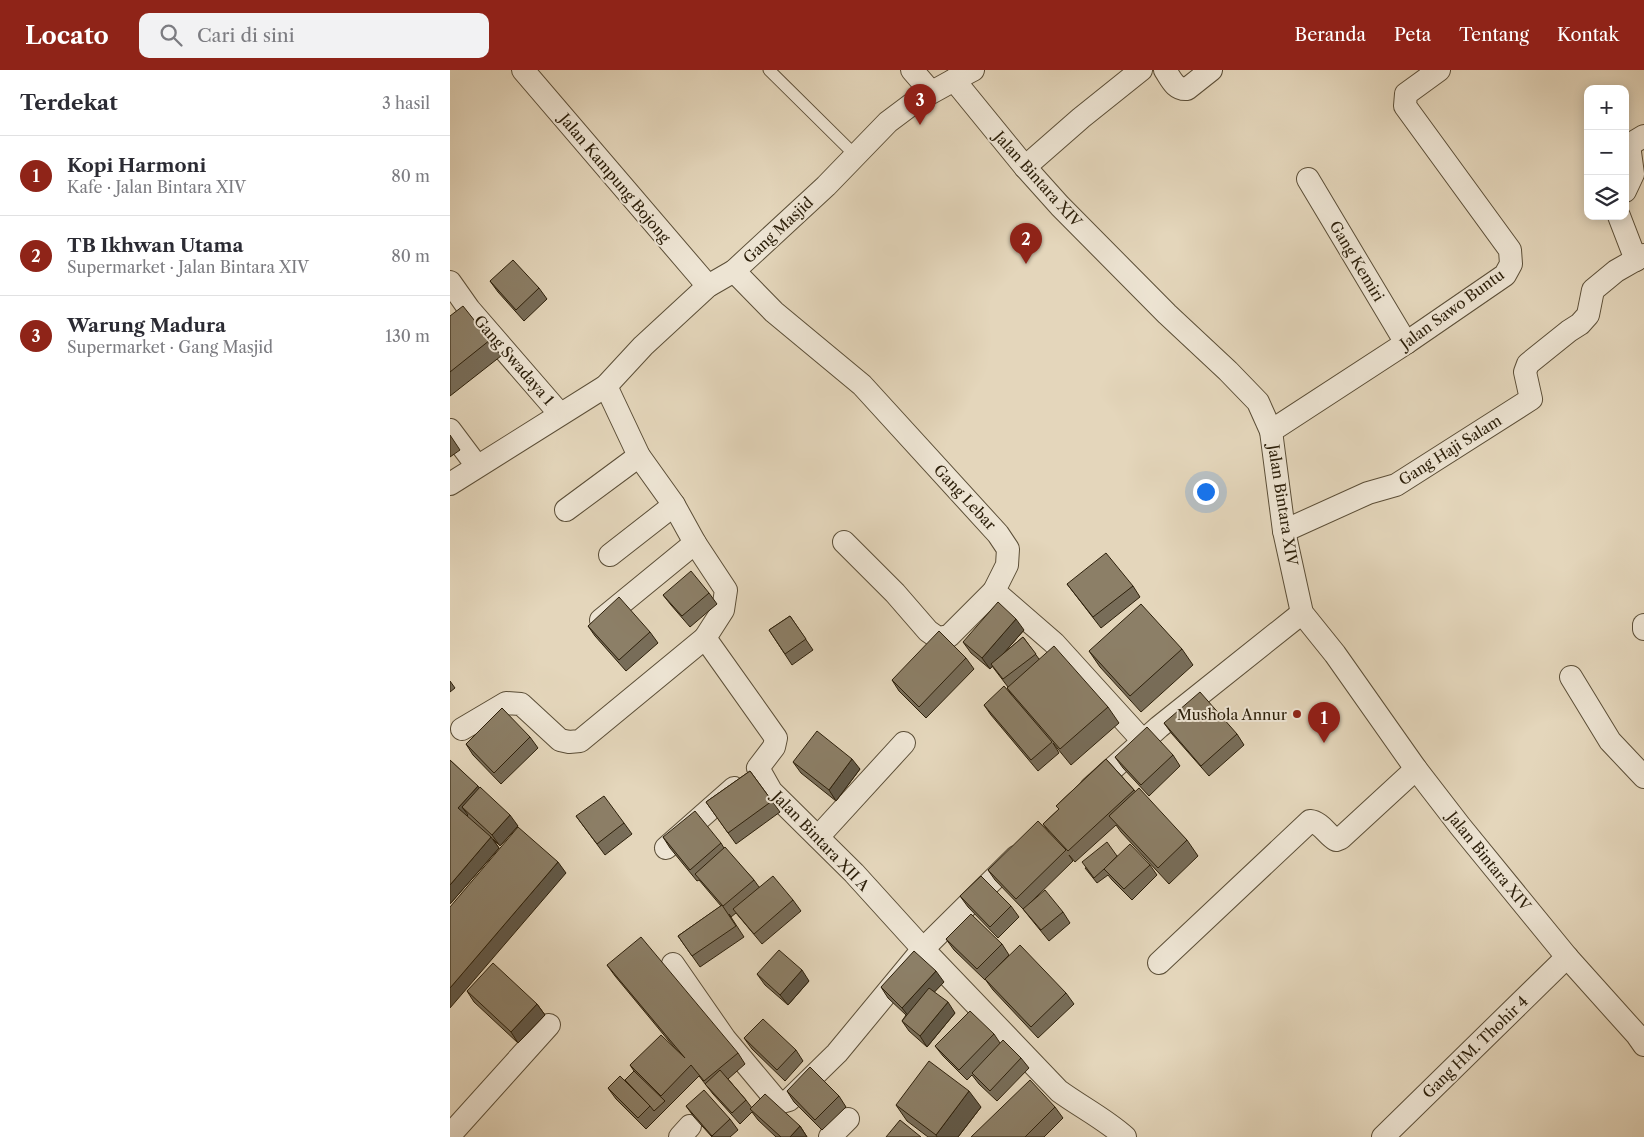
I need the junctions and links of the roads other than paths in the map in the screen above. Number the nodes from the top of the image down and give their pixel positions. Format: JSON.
{"nodes":[{"id":1,"x":523,"y":70,"type":"edge"},
{"id":2,"x":770,"y":70,"type":"edge"},
{"id":3,"x":912,"y":70,"type":"edge"},
{"id":4,"x":1141,"y":70,"type":"edge"},
{"id":5,"x":1165,"y":70,"type":"edge"},
{"id":6,"x":1212,"y":70,"type":"edge"},
{"id":7,"x":1439,"y":70,"type":"edge"},
{"id":8,"x":964,"y":75,"type":"edge"},
{"id":9,"x":931,"y":92,"type":"junction"},
{"id":10,"x":1644,"y":136,"type":"edge"},
{"id":11,"x":855,"y":155,"type":"junction"},
{"id":12,"x":1025,"y":167,"type":"junction"},
{"id":13,"x":1308,"y":179,"type":"dead end"},
{"id":14,"x":1629,"y":183,"type":"edge"},
{"id":15,"x":1620,"y":220,"type":"edge"},
{"id":16,"x":1640,"y":257,"type":"edge"},
{"id":17,"x":734,"y":271,"type":"junction"},
{"id":18,"x":450,"y":282,"type":"edge"},
{"id":19,"x":708,"y":286,"type":"junction"},
{"id":20,"x":1406,"y":343,"type":"junction"},
{"id":21,"x":606,"y":386,"type":"junction"},
{"id":22,"x":560,"y":414,"type":"junction"},
{"id":23,"x":450,"y":430,"type":"edge"},
{"id":24,"x":1271,"y":431,"type":"junction"},
{"id":25,"x":639,"y":456,"type":"junction"},
{"id":26,"x":477,"y":466,"type":"junction"},
{"id":27,"x":450,"y":484,"type":"edge"},
{"id":28,"x":674,"y":505,"type":"junction"},
{"id":29,"x":566,"y":510,"type":"dead end"},
{"id":30,"x":1284,"y":531,"type":"junction"},
{"id":31,"x":844,"y":542,"type":"dead end"},
{"id":32,"x":695,"y":543,"type":"junction"},
{"id":33,"x":610,"y":555,"type":"dead end"},
{"id":34,"x":994,"y":591,"type":"junction"},
{"id":35,"x":1302,"y":614,"type":"junction"},
{"id":36,"x":601,"y":620,"type":"edge"},
{"id":37,"x":705,"y":638,"type":"junction"},
{"id":38,"x":1571,"y":677,"type":"dead end"},
{"id":39,"x":462,"y":729,"type":"dead end"},
{"id":40,"x":1143,"y":741,"type":"junction"},
{"id":41,"x":904,"y":743,"type":"dead end"},
{"id":42,"x":758,"y":768,"type":"junction"},
{"id":43,"x":1416,"y":769,"type":"junction"},
{"id":44,"x":1644,"y":776,"type":"edge"},
{"id":45,"x":1079,"y":799,"type":"edge"},
{"id":46,"x":818,"y":837,"type":"junction"},
{"id":47,"x":1029,"y":844,"type":"edge"},
{"id":48,"x":666,"y":848,"type":"edge"},
{"id":49,"x":923,"y":949,"type":"junction"},
{"id":50,"x":1567,"y":957,"type":"junction"},
{"id":51,"x":1159,"y":963,"type":"dead end"},
{"id":52,"x":673,"y":964,"type":"dead end"},
{"id":53,"x":549,"y":1025,"type":"dead end"},
{"id":54,"x":1642,"y":1036,"type":"edge"},
{"id":55,"x":848,"y":1119,"type":"dead end"},
{"id":56,"x":454,"y":1132,"type":"edge"},
{"id":57,"x":1114,"y":1133,"type":"edge"},
{"id":58,"x":830,"y":1137,"type":"edge"},
{"id":59,"x":1383,"y":1137,"type":"edge"}],
"edges":[{"from":1,"to":19,"type":"street","name":"Jalan Kampung Bojong"},
{"from":2,"to":11,"type":"lane"},
{"from":3,"to":9,"type":"street"},
{"from":4,"to":12,"type":"street"},
{"from":5,"to":6,"type":"street"},
{"from":7,"to":20,"type":"street","name":"Jalan Sawo Buntu"},
{"from":8,"to":9,"type":"street","name":"Gang Masjid"},
{"from":8,"to":12,"type":"street","name":"Jalan Bintara XIV"},
{"from":9,"to":11,"type":"street","name":"Gang Masjid"},
{"from":10,"to":14,"type":"street"},
{"from":11,"to":17,"type":"street","name":"Gang Masjid"},
{"from":12,"to":24,"type":"street","name":"Jalan Bintara XIV"},
{"from":13,"to":20,"type":"street","name":"Gang Kemiri"},
{"from":15,"to":16,"type":"street"},
{"from":16,"to":30,"type":"street","name":"Gang Haji Salam"},
{"from":17,"to":19,"type":"street","name":"Gang Masjid"},
{"from":17,"to":34,"type":"street","name":"Gang Lebar"},
{"from":18,"to":22,"type":"street","name":"Gang Swadaya 1"},
{"from":19,"to":21,"type":"street","name":"Gang Masjid"},
{"from":20,"to":24,"type":"street","name":"Jalan Sawo Buntu"},
{"from":21,"to":22,"type":"street","name":"Gang Masjid"},
{"from":21,"to":25,"type":"street"},
{"from":22,"to":26,"type":"street","name":"Gang Masjid"},
{"from":23,"to":26,"type":"street"},
{"from":24,"to":30,"type":"street","name":"Jalan Bintara XIV"},
{"from":25,"to":28,"type":"street"},
{"from":25,"to":29,"type":"street"},
{"from":26,"to":27,"type":"street","name":"Gang Masjid"},
{"from":28,"to":32,"type":"street"},
{"from":28,"to":33,"type":"street"},
{"from":30,"to":35,"type":"street","name":"Jalan Bintara XIV"},
{"from":31,"to":34,"type":"street","name":"Gang Lebar"},
{"from":32,"to":36,"type":"street"},
{"from":32,"to":37,"type":"street"},
{"from":34,"to":40,"type":"street"},
{"from":35,"to":40,"type":"street"},
{"from":35,"to":43,"type":"street","name":"Jalan Bintara XIV"},
{"from":37,"to":39,"type":"street"},
{"from":37,"to":42,"type":"street"},
{"from":38,"to":44,"type":"street"},
{"from":40,"to":45,"type":"street"},
{"from":41,"to":46,"type":"street"},
{"from":42,"to":46,"type":"street","name":"Jalan Bintara XII A"},
{"from":42,"to":48,"type":"street"},
{"from":43,"to":50,"type":"street","name":"Jalan Bintara XIV"},
{"from":43,"to":51,"type":"street"},
{"from":46,"to":49,"type":"street","name":"Jalan Bintara XII A"},
{"from":47,"to":49,"type":"street"},
{"from":49,"to":52,"type":"street"},
{"from":49,"to":57,"type":"street","name":"Jalan Bintara XII A"},
{"from":50,"to":54,"type":"street","name":"Jalan Bintara XIV"},
{"from":50,"to":59,"type":"street","name":"Gang HM. Thohir 4"},
{"from":53,"to":56,"type":"street"},
{"from":55,"to":58,"type":"street"}]}
